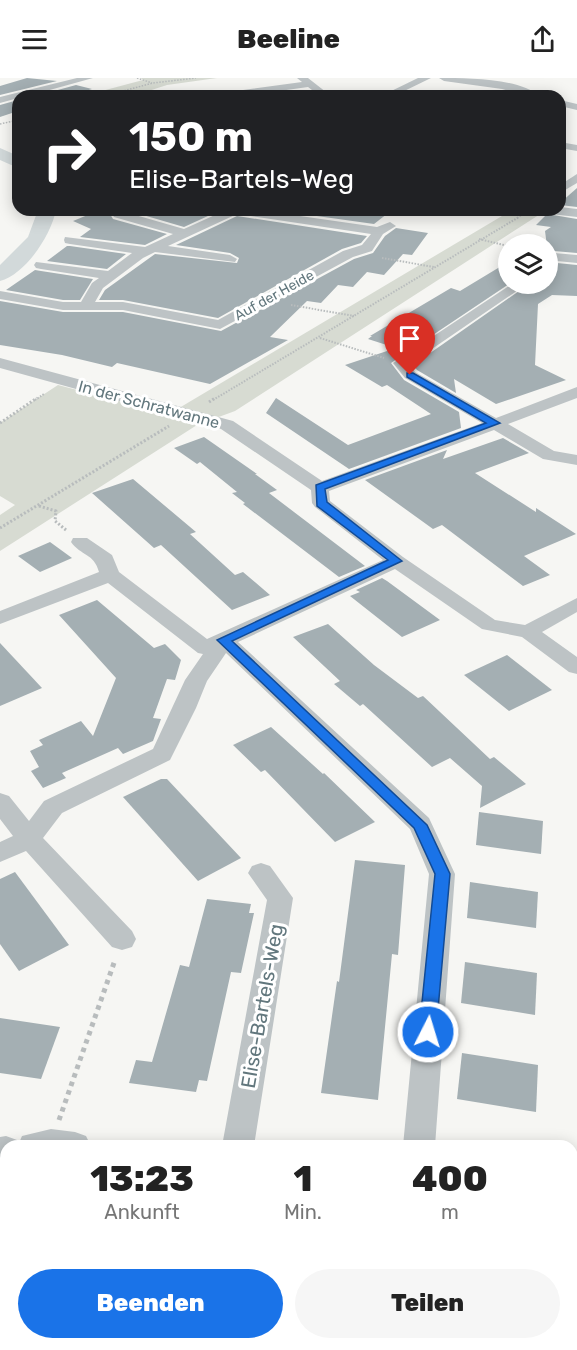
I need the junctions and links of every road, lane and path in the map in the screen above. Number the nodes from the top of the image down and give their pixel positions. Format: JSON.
{"nodes":[{"id":1,"x":61,"y":78,"type":"edge"},
{"id":2,"x":88,"y":78,"type":"edge"},
{"id":3,"x":137,"y":78,"type":"edge"},
{"id":4,"x":196,"y":78,"type":"edge"},
{"id":5,"x":426,"y":78,"type":"edge"},
{"id":6,"x":444,"y":78,"type":"edge"},
{"id":7,"x":144,"y":79,"type":"edge"},
{"id":8,"x":74,"y":81,"type":"junction"},
{"id":9,"x":306,"y":81,"type":"edge"},
{"id":10,"x":153,"y":83,"type":"junction"},
{"id":11,"x":39,"y":90,"type":"edge"},
{"id":12,"x":127,"y":90,"type":"edge"},
{"id":13,"x":255,"y":90,"type":"edge"},
{"id":14,"x":399,"y":90,"type":"edge"},
{"id":15,"x":529,"y":90,"type":"edge"},
{"id":16,"x":46,"y":216,"type":"edge"},
{"id":17,"x":125,"y":216,"type":"edge"},
{"id":18,"x":224,"y":216,"type":"edge"},
{"id":19,"x":278,"y":216,"type":"edge"},
{"id":20,"x":519,"y":216,"type":"edge"},
{"id":21,"x":186,"y":234,"type":"junction"},
{"id":22,"x":478,"y":239,"type":"junction"},
{"id":23,"x":70,"y":240,"type":"dead end"},
{"id":24,"x":498,"y":244,"type":"edge"},
{"id":25,"x":150,"y":250,"type":"junction"},
{"id":26,"x":352,"y":253,"type":"junction"},
{"id":27,"x":558,"y":257,"type":"edge"},
{"id":28,"x":230,"y":259,"type":"dead end"},
{"id":29,"x":577,"y":259,"type":"edge"},
{"id":30,"x":41,"y":265,"type":"dead end"},
{"id":31,"x":434,"y":267,"type":"junction"},
{"id":32,"x":0,"y":274,"type":"edge"},
{"id":33,"x":109,"y":275,"type":"junction"},
{"id":34,"x":505,"y":294,"type":"edge"},
{"id":35,"x":0,"y":295,"type":"edge"},
{"id":36,"x":263,"y":301,"type":"junction"},
{"id":37,"x":87,"y":306,"type":"junction"},
{"id":38,"x":355,"y":316,"type":"junction"},
{"id":39,"x":319,"y":338,"type":"junction"},
{"id":40,"x":0,"y":363,"type":"edge"},
{"id":41,"x":401,"y":363,"type":"junction"},
{"id":42,"x":64,"y":380,"type":"junction"},
{"id":43,"x":577,"y":392,"type":"edge"},
{"id":44,"x":188,"y":415,"type":"junction"},
{"id":45,"x":0,"y":423,"type":"edge"},
{"id":46,"x":495,"y":423,"type":"junction"},
{"id":47,"x":577,"y":460,"type":"edge"},
{"id":48,"x":320,"y":488,"type":"junction"},
{"id":49,"x":39,"y":506,"type":"junction"},
{"id":50,"x":0,"y":528,"type":"edge"},
{"id":51,"x":80,"y":542,"type":"joint"},
{"id":52,"x":396,"y":561,"type":"junction"},
{"id":53,"x":110,"y":575,"type":"junction"},
{"id":54,"x":577,"y":604,"type":"edge"},
{"id":55,"x":0,"y":618,"type":"edge"},
{"id":56,"x":528,"y":632,"type":"junction"},
{"id":57,"x":224,"y":640,"type":"junction"},
{"id":58,"x":577,"y":667,"type":"edge"},
{"id":59,"x":0,"y":802,"type":"edge"},
{"id":60,"x":29,"y":839,"type":"junction"},
{"id":61,"x":0,"y":853,"type":"edge"},
{"id":62,"x":261,"y":873,"type":"dead end"},
{"id":63,"x":122,"y":939,"type":"joint"},
{"id":64,"x":55,"y":1140,"type":"edge"},
{"id":65,"x":239,"y":1140,"type":"edge"},
{"id":66,"x":420,"y":1140,"type":"edge"}],
"edges":[{"from":1,"to":8,"type":"street"},
{"from":2,"to":8,"type":"street"},
{"from":3,"to":7,"type":"path"},
{"from":4,"to":10,"type":"path"},
{"from":5,"to":14,"type":"street"},
{"from":6,"to":15,"type":"street"},
{"from":7,"to":10,"type":"path"},
{"from":8,"to":11,"type":"street"},
{"from":9,"to":13,"type":"street"},
{"from":10,"to":12,"type":"path"},
{"from":16,"to":32,"type":"street"},
{"from":17,"to":21,"type":"street"},
{"from":18,"to":21,"type":"street","name":"Auf der Heide"},
{"from":19,"to":26,"type":"street","name":"Auf der Heide"},
{"from":20,"to":22,"type":"path"},
{"from":21,"to":25,"type":"street","name":"Auf der Heide"},
{"from":22,"to":24,"type":"path"},
{"from":22,"to":31,"type":"path"},
{"from":23,"to":25,"type":"street"},
{"from":25,"to":28,"type":"street"},
{"from":25,"to":33,"type":"street","name":"Auf der Heide"},
{"from":26,"to":31,"type":"path"},
{"from":26,"to":36,"type":"street","name":"Auf der Heide"},
{"from":27,"to":29,"type":"street"},
{"from":30,"to":33,"type":"street"},
{"from":31,"to":38,"type":"path"},
{"from":33,"to":37,"type":"street","name":"Auf der Heide"},
{"from":34,"to":41,"type":"street"},
{"from":35,"to":37,"type":"street","name":"Auf der Heide"},
{"from":36,"to":37,"type":"street","name":"Auf der Heide"},
{"from":36,"to":38,"type":"path"},
{"from":38,"to":39,"type":"path"},
{"from":39,"to":41,"type":"path"},
{"from":39,"to":44,"type":"path"},
{"from":40,"to":42,"type":"street","name":"In der Schratwanne"},
{"from":41,"to":46,"type":"street"},
{"from":42,"to":44,"type":"street","name":"In der Schratwanne"},
{"from":42,"to":45,"type":"path"},
{"from":43,"to":46,"type":"street"},
{"from":44,"to":48,"type":"street","name":"In der Schratwanne"},
{"from":44,"to":49,"type":"path"},
{"from":46,"to":47,"type":"street"},
{"from":46,"to":48,"type":"street"},
{"from":48,"to":52,"type":"street","name":"In der Schratwanne"},
{"from":49,"to":50,"type":"path"},
{"from":49,"to":51,"type":"path"},
{"from":51,"to":53,"type":"street"},
{"from":52,"to":56,"type":"street","name":"In der Schratwanne"},
{"from":52,"to":57,"type":"street"},
{"from":53,"to":55,"type":"street"},
{"from":53,"to":57,"type":"street"},
{"from":54,"to":56,"type":"street"},
{"from":56,"to":58,"type":"street","name":"In der Schratwanne"},
{"from":57,"to":60,"type":"street"},
{"from":57,"to":66,"type":"street"},
{"from":59,"to":60,"type":"street"},
{"from":60,"to":61,"type":"street"},
{"from":60,"to":63,"type":"street"},
{"from":62,"to":65,"type":"street","name":"Elise-Bartels-Weg"},
{"from":63,"to":64,"type":"path"}]}
